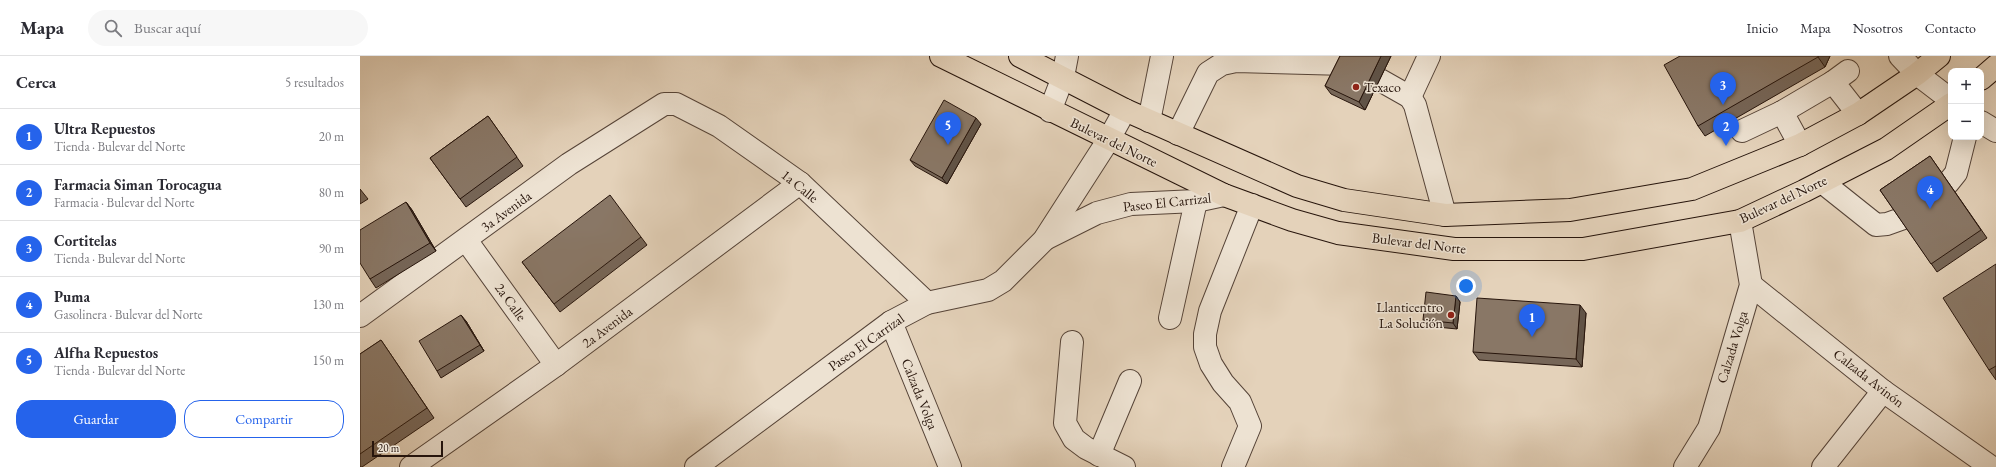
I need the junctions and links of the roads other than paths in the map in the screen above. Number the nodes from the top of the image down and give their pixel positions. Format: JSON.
{"nodes":[{"id":1,"x":941,"y":56,"type":"edge"},
{"id":2,"x":1020,"y":56,"type":"edge"},
{"id":3,"x":1067,"y":56,"type":"edge"},
{"id":4,"x":1162,"y":56,"type":"edge"},
{"id":5,"x":1429,"y":56,"type":"edge"},
{"id":6,"x":1900,"y":56,"type":"edge"},
{"id":7,"x":1939,"y":56,"type":"edge"},
{"id":8,"x":1346,"y":64,"type":"edge"},
{"id":9,"x":1996,"y":66,"type":"edge"},
{"id":10,"x":1917,"y":74,"type":"junction"},
{"id":11,"x":1984,"y":76,"type":"edge"},
{"id":12,"x":1063,"y":77,"type":"junction"},
{"id":13,"x":1380,"y":80,"type":"dead end"},
{"id":14,"x":1410,"y":97,"type":"junction"},
{"id":15,"x":1948,"y":98,"type":"edge"},
{"id":16,"x":1948,"y":106,"type":"edge"},
{"id":17,"x":654,"y":109,"type":"joint"},
{"id":18,"x":1125,"y":110,"type":"junction"},
{"id":19,"x":1050,"y":111,"type":"junction"},
{"id":20,"x":1782,"y":112,"type":"junction"},
{"id":21,"x":1858,"y":114,"type":"junction"},
{"id":22,"x":1149,"y":121,"type":"junction"},
{"id":23,"x":1984,"y":124,"type":"edge"},
{"id":24,"x":1996,"y":130,"type":"edge"},
{"id":25,"x":1742,"y":131,"type":"dead end"},
{"id":26,"x":1178,"y":134,"type":"junction"},
{"id":27,"x":1109,"y":139,"type":"junction"},
{"id":28,"x":1964,"y":140,"type":"edge"},
{"id":29,"x":1800,"y":145,"type":"junction"},
{"id":30,"x":1822,"y":182,"type":"junction"},
{"id":31,"x":800,"y":183,"type":"junction"},
{"id":32,"x":1948,"y":183,"type":"edge"},
{"id":33,"x":1224,"y":195,"type":"junction"},
{"id":34,"x":1196,"y":201,"type":"junction"},
{"id":35,"x":1252,"y":205,"type":"junction"},
{"id":36,"x":1445,"y":215,"type":"junction"},
{"id":37,"x":1901,"y":219,"type":"edge"},
{"id":38,"x":1740,"y":221,"type":"junction"},
{"id":39,"x":466,"y":240,"type":"junction"},
{"id":40,"x":1044,"y":240,"type":"junction"},
{"id":41,"x":1751,"y":285,"type":"junction"},
{"id":42,"x":927,"y":303,"type":"junction"},
{"id":43,"x":360,"y":316,"type":"edge"},
{"id":44,"x":1170,"y":318,"type":"dead end"},
{"id":45,"x":891,"y":322,"type":"junction"},
{"id":46,"x":1072,"y":342,"type":"dead end"},
{"id":47,"x":556,"y":364,"type":"junction"},
{"id":48,"x":1130,"y":381,"type":"dead end"},
{"id":49,"x":1883,"y":391,"type":"junction"},
{"id":50,"x":1099,"y":454,"type":"junction"},
{"id":51,"x":411,"y":467,"type":"edge"},
{"id":52,"x":696,"y":467,"type":"edge"},
{"id":53,"x":950,"y":467,"type":"edge"},
{"id":54,"x":1124,"y":467,"type":"edge"},
{"id":55,"x":1233,"y":467,"type":"edge"},
{"id":56,"x":1685,"y":467,"type":"edge"},
{"id":57,"x":1823,"y":467,"type":"edge"},
{"id":58,"x":1991,"y":467,"type":"edge"}],
"edges":[{"from":1,"to":19,"type":"main road","name":"Bulevar del Norte"},
{"from":2,"to":12,"type":"main road"},
{"from":3,"to":12,"type":"street"},
{"from":4,"to":22,"type":"street"},
{"from":5,"to":14,"type":"street"},
{"from":6,"to":10,"type":"street"},
{"from":7,"to":10,"type":"main road"},
{"from":8,"to":26,"type":"street"},
{"from":9,"to":11,"type":"main road"},
{"from":10,"to":15,"type":"street"},
{"from":10,"to":21,"type":"main road"},
{"from":12,"to":18,"type":"main road"},
{"from":12,"to":19,"type":"street"},
{"from":13,"to":14,"type":"street"},
{"from":14,"to":36,"type":"street"},
{"from":16,"to":30,"type":"main road","name":"Bulevar del Norte"},
{"from":17,"to":31,"type":"street","name":"1a Calle"},
{"from":17,"to":39,"type":"street","name":"3a Avenida"},
{"from":18,"to":22,"type":"main road"},
{"from":18,"to":27,"type":"street","name":"Paseo El Carrizal"},
{"from":19,"to":27,"type":"main road","name":"Bulevar del Norte"},
{"from":20,"to":21,"type":"street"},
{"from":20,"to":25,"type":"street"},
{"from":20,"to":29,"type":"street"},
{"from":21,"to":29,"type":"main road"},
{"from":22,"to":26,"type":"main road"},
{"from":23,"to":24,"type":"street"},
{"from":26,"to":36,"type":"main road"},
{"from":27,"to":33,"type":"main road","name":"Bulevar del Norte"},
{"from":27,"to":40,"type":"street","name":"Paseo El Carrizal"},
{"from":28,"to":32,"type":"street"},
{"from":29,"to":36,"type":"main road"},
{"from":30,"to":37,"type":"street"},
{"from":30,"to":38,"type":"main road","name":"Bulevar del Norte"},
{"from":31,"to":42,"type":"street","name":"1a Calle"},
{"from":31,"to":47,"type":"street","name":"2a Avenida"},
{"from":33,"to":34,"type":"street","name":"Paseo El Carrizal"},
{"from":33,"to":35,"type":"main road","name":"Bulevar del Norte"},
{"from":34,"to":40,"type":"street","name":"Paseo El Carrizal"},
{"from":34,"to":44,"type":"street"},
{"from":35,"to":38,"type":"main road","name":"Bulevar del Norte"},
{"from":35,"to":55,"type":"street"},
{"from":38,"to":41,"type":"street","name":"Calzada Volga"},
{"from":39,"to":43,"type":"street","name":"3a Avenida"},
{"from":39,"to":47,"type":"street","name":"2a Calle"},
{"from":40,"to":42,"type":"street","name":"Paseo El Carrizal"},
{"from":41,"to":49,"type":"street","name":"Calzada Avinón"},
{"from":41,"to":56,"type":"street","name":"Calzada Volga"},
{"from":42,"to":45,"type":"street","name":"Paseo El Carrizal"},
{"from":45,"to":52,"type":"street","name":"Paseo El Carrizal"},
{"from":45,"to":53,"type":"street","name":"Calzada Volga"},
{"from":46,"to":50,"type":"street"},
{"from":47,"to":51,"type":"street","name":"2a Avenida"},
{"from":48,"to":50,"type":"street"},
{"from":49,"to":57,"type":"street"},
{"from":49,"to":58,"type":"street","name":"Calzada Avinón"},
{"from":50,"to":54,"type":"street"}]}
